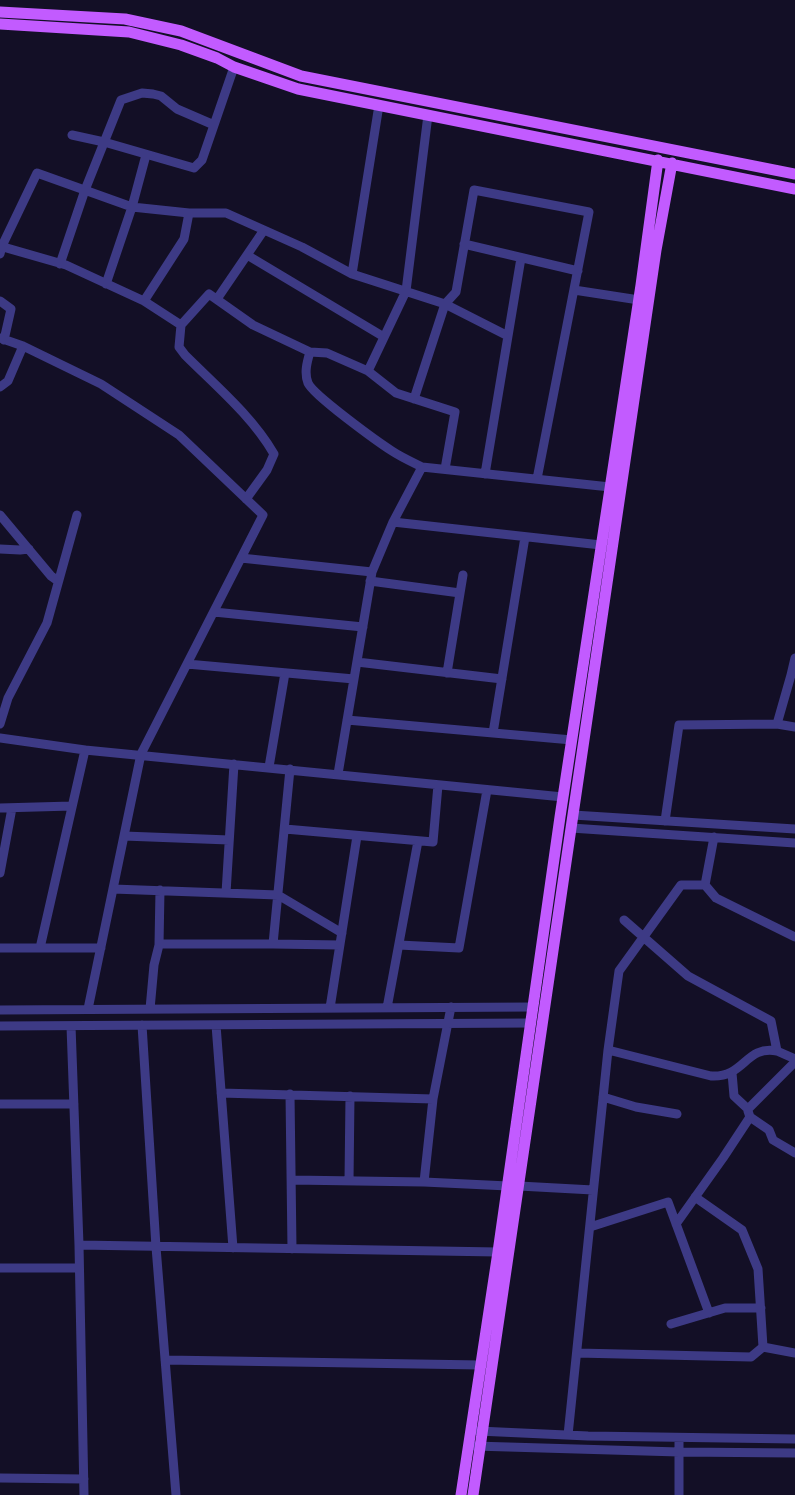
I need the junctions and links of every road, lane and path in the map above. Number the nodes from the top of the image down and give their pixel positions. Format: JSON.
{"nodes":[{"id":1,"x":0,"y":12,"type":"edge"},
{"id":2,"x":0,"y":24,"type":"edge"},
{"id":3,"x":234,"y":66,"type":"junction"},
{"id":4,"x":379,"y":105,"type":"junction"},
{"id":5,"x":428,"y":115,"type":"junction"},
{"id":6,"x":214,"y":125,"type":"junction"},
{"id":7,"x":72,"y":135,"type":"dead end"},
{"id":8,"x":104,"y":142,"type":"junction"},
{"id":9,"x":146,"y":155,"type":"junction"},
{"id":10,"x":658,"y":160,"type":"junction"},
{"id":11,"x":672,"y":163,"type":"junction"},
{"id":12,"x":795,"y":174,"type":"edge"},
{"id":13,"x":795,"y":189,"type":"edge"},
{"id":14,"x":85,"y":190,"type":"junction"},
{"id":15,"x":132,"y":207,"type":"junction"},
{"id":16,"x":190,"y":213,"type":"junction"},
{"id":17,"x":264,"y":230,"type":"junction"},
{"id":18,"x":464,"y":244,"type":"junction"},
{"id":19,"x":1,"y":249,"type":"edge"},
{"id":20,"x":247,"y":254,"type":"junction"},
{"id":21,"x":522,"y":258,"type":"junction"},
{"id":22,"x":60,"y":264,"type":"junction"},
{"id":23,"x":578,"y":271,"type":"junction"},
{"id":24,"x":352,"y":274,"type":"junction"},
{"id":25,"x":106,"y":284,"type":"junction"},
{"id":26,"x":574,"y":290,"type":"junction"},
{"id":27,"x":406,"y":291,"type":"junction"},
{"id":28,"x":217,"y":300,"type":"junction"},
{"id":29,"x":639,"y":300,"type":"junction"},
{"id":30,"x":0,"y":301,"type":"edge"},
{"id":31,"x":144,"y":301,"type":"junction"},
{"id":32,"x":445,"y":304,"type":"junction"},
{"id":33,"x":181,"y":325,"type":"junction"},
{"id":34,"x":508,"y":336,"type":"junction"},
{"id":35,"x":384,"y":337,"type":"junction"},
{"id":36,"x":2,"y":339,"type":"edge"},
{"id":37,"x":23,"y":346,"type":"junction"},
{"id":38,"x":310,"y":352,"type":"junction"},
{"id":39,"x":368,"y":371,"type":"junction"},
{"id":40,"x":0,"y":387,"type":"edge"},
{"id":41,"x":414,"y":399,"type":"junction"},
{"id":42,"x":422,"y":467,"type":"junction"},
{"id":43,"x":445,"y":469,"type":"junction"},
{"id":44,"x":484,"y":474,"type":"junction"},
{"id":45,"x":537,"y":479,"type":"junction"},
{"id":46,"x":610,"y":487,"type":"junction"},
{"id":47,"x":246,"y":499,"type":"junction"},
{"id":48,"x":0,"y":515,"type":"edge"},
{"id":49,"x":77,"y":515,"type":"dead end"},
{"id":50,"x":393,"y":522,"type":"junction"},
{"id":51,"x":525,"y":537,"type":"junction"},
{"id":52,"x":601,"y":545,"type":"junction"},
{"id":53,"x":0,"y":549,"type":"edge"},
{"id":54,"x":29,"y":549,"type":"junction"},
{"id":55,"x":241,"y":558,"type":"junction"},
{"id":56,"x":463,"y":575,"type":"dead end"},
{"id":57,"x":371,"y":577,"type":"junction"},
{"id":58,"x":58,"y":582,"type":"junction"},
{"id":59,"x":460,"y":593,"type":"junction"},
{"id":60,"x":214,"y":612,"type":"junction"},
{"id":61,"x":363,"y":627,"type":"junction"},
{"id":62,"x":795,"y":658,"type":"edge"},
{"id":63,"x":357,"y":662,"type":"junction"},
{"id":64,"x":187,"y":664,"type":"junction"},
{"id":65,"x":284,"y":673,"type":"junction"},
{"id":66,"x":447,"y":673,"type":"junction"},
{"id":67,"x":793,"y":674,"type":"edge"},
{"id":68,"x":502,"y":679,"type":"junction"},
{"id":69,"x":354,"y":680,"type":"junction"},
{"id":70,"x":347,"y":720,"type":"junction"},
{"id":71,"x":0,"y":724,"type":"edge"},
{"id":72,"x":777,"y":724,"type":"junction"},
{"id":73,"x":795,"y":727,"type":"edge"},
{"id":74,"x":493,"y":733,"type":"junction"},
{"id":75,"x":0,"y":738,"type":"edge"},
{"id":76,"x":572,"y":740,"type":"junction"},
{"id":77,"x":85,"y":750,"type":"junction"},
{"id":78,"x":142,"y":754,"type":"junction"},
{"id":79,"x":234,"y":764,"type":"junction"},
{"id":80,"x":269,"y":767,"type":"junction"},
{"id":81,"x":290,"y":770,"type":"junction"},
{"id":82,"x":338,"y":774,"type":"junction"},
{"id":83,"x":438,"y":785,"type":"junction"},
{"id":84,"x":487,"y":790,"type":"junction"},
{"id":85,"x":563,"y":797,"type":"junction"},
{"id":86,"x":72,"y":806,"type":"junction"},
{"id":87,"x":0,"y":808,"type":"edge"},
{"id":88,"x":12,"y":808,"type":"junction"},
{"id":89,"x":573,"y":815,"type":"junction"},
{"id":90,"x":665,"y":821,"type":"junction"},
{"id":91,"x":571,"y":828,"type":"junction"},
{"id":92,"x":285,"y":829,"type":"junction"},
{"id":93,"x":795,"y":829,"type":"edge"},
{"id":94,"x":124,"y":836,"type":"junction"},
{"id":95,"x":357,"y":836,"type":"junction"},
{"id":96,"x":714,"y":837,"type":"junction"},
{"id":97,"x":229,"y":840,"type":"junction"},
{"id":98,"x":418,"y":841,"type":"junction"},
{"id":99,"x":795,"y":843,"type":"edge"},
{"id":100,"x":0,"y":873,"type":"edge"},
{"id":101,"x":705,"y":885,"type":"junction"},
{"id":102,"x":113,"y":889,"type":"junction"},
{"id":103,"x":160,"y":890,"type":"junction"},
{"id":104,"x":226,"y":893,"type":"junction"},
{"id":105,"x":278,"y":895,"type":"junction"},
{"id":106,"x":624,"y":920,"type":"dead end"},
{"id":107,"x":342,"y":932,"type":"junction"},
{"id":108,"x":643,"y":937,"type":"junction"},
{"id":109,"x":795,"y":937,"type":"edge"},
{"id":110,"x":162,"y":944,"type":"dead end"},
{"id":111,"x":273,"y":944,"type":"junction"},
{"id":112,"x":340,"y":945,"type":"junction"},
{"id":113,"x":399,"y":945,"type":"junction"},
{"id":114,"x":0,"y":948,"type":"edge"},
{"id":115,"x":40,"y":948,"type":"junction"},
{"id":116,"x":101,"y":948,"type":"junction"},
{"id":117,"x":533,"y":1007,"type":"junction"},
{"id":118,"x":330,"y":1008,"type":"junction"},
{"id":119,"x":387,"y":1008,"type":"junction"},
{"id":120,"x":451,"y":1008,"type":"junction"},
{"id":121,"x":88,"y":1009,"type":"junction"},
{"id":122,"x":150,"y":1009,"type":"junction"},
{"id":123,"x":0,"y":1010,"type":"edge"},
{"id":124,"x":531,"y":1023,"type":"junction"},
{"id":125,"x":449,"y":1024,"type":"junction"},
{"id":126,"x":142,"y":1025,"type":"junction"},
{"id":127,"x":216,"y":1025,"type":"junction"},
{"id":128,"x":0,"y":1026,"type":"edge"},
{"id":129,"x":71,"y":1026,"type":"junction"},
{"id":130,"x":608,"y":1050,"type":"junction"},
{"id":131,"x":777,"y":1051,"type":"junction"},
{"id":132,"x":795,"y":1061,"type":"edge"},
{"id":133,"x":732,"y":1073,"type":"junction"},
{"id":134,"x":221,"y":1093,"type":"junction"},
{"id":135,"x":290,"y":1094,"type":"junction"},
{"id":136,"x":350,"y":1096,"type":"junction"},
{"id":137,"x":603,"y":1097,"type":"junction"},
{"id":138,"x":433,"y":1099,"type":"junction"},
{"id":139,"x":0,"y":1104,"type":"edge"},
{"id":140,"x":74,"y":1104,"type":"junction"},
{"id":141,"x":749,"y":1113,"type":"junction"},
{"id":142,"x":677,"y":1114,"type":"dead end"},
{"id":143,"x":795,"y":1153,"type":"edge"},
{"id":144,"x":292,"y":1180,"type":"junction"},
{"id":145,"x":349,"y":1181,"type":"junction"},
{"id":146,"x":424,"y":1182,"type":"junction"},
{"id":147,"x":513,"y":1186,"type":"junction"},
{"id":148,"x":593,"y":1190,"type":"junction"},
{"id":149,"x":695,"y":1197,"type":"junction"},
{"id":150,"x":676,"y":1224,"type":"junction"},
{"id":151,"x":590,"y":1227,"type":"junction"},
{"id":152,"x":79,"y":1246,"type":"junction"},
{"id":153,"x":156,"y":1247,"type":"junction"},
{"id":154,"x":233,"y":1248,"type":"junction"},
{"id":155,"x":292,"y":1249,"type":"junction"},
{"id":156,"x":498,"y":1252,"type":"junction"},
{"id":157,"x":0,"y":1268,"type":"edge"},
{"id":158,"x":79,"y":1268,"type":"junction"},
{"id":159,"x":761,"y":1308,"type":"junction"},
{"id":160,"x":709,"y":1312,"type":"junction"},
{"id":161,"x":671,"y":1324,"type":"dead end"},
{"id":162,"x":764,"y":1347,"type":"junction"},
{"id":163,"x":577,"y":1353,"type":"junction"},
{"id":164,"x":795,"y":1353,"type":"edge"},
{"id":165,"x":165,"y":1360,"type":"junction"},
{"id":166,"x":481,"y":1365,"type":"junction"},
{"id":167,"x":476,"y":1431,"type":"junction"},
{"id":168,"x":568,"y":1435,"type":"junction"},
{"id":169,"x":679,"y":1438,"type":"junction"},
{"id":170,"x":795,"y":1439,"type":"edge"},
{"id":171,"x":474,"y":1446,"type":"junction"},
{"id":172,"x":679,"y":1452,"type":"junction"},
{"id":173,"x":795,"y":1453,"type":"edge"},
{"id":174,"x":0,"y":1478,"type":"edge"},
{"id":175,"x":84,"y":1479,"type":"junction"},
{"id":176,"x":84,"y":1495,"type":"edge"},
{"id":177,"x":176,"y":1495,"type":"edge"},
{"id":178,"x":461,"y":1495,"type":"edge"},
{"id":179,"x":473,"y":1495,"type":"edge"},
{"id":180,"x":679,"y":1495,"type":"edge"}],
"edges":[{"from":1,"to":12,"type":"main road"},
{"from":2,"to":3,"type":"main road"},
{"from":3,"to":4,"type":"main road"},
{"from":3,"to":6,"type":"street"},
{"from":4,"to":5,"type":"main road"},
{"from":4,"to":24,"type":"street"},
{"from":5,"to":10,"type":"main road"},
{"from":5,"to":27,"type":"street"},
{"from":6,"to":8,"type":"street"},
{"from":6,"to":9,"type":"street"},
{"from":7,"to":8,"type":"street"},
{"from":8,"to":9,"type":"street"},
{"from":8,"to":14,"type":"street"},
{"from":9,"to":15,"type":"street"},
{"from":10,"to":11,"type":"main road"},
{"from":10,"to":29,"type":"main road"},
{"from":11,"to":13,"type":"main road"},
{"from":11,"to":89,"type":"main road"},
{"from":14,"to":15,"type":"street"},
{"from":14,"to":19,"type":"street"},
{"from":14,"to":22,"type":"street"},
{"from":15,"to":16,"type":"street"},
{"from":15,"to":25,"type":"street"},
{"from":16,"to":17,"type":"street"},
{"from":16,"to":31,"type":"street"},
{"from":17,"to":20,"type":"street"},
{"from":17,"to":24,"type":"street"},
{"from":18,"to":21,"type":"street"},
{"from":18,"to":23,"type":"street"},
{"from":18,"to":32,"type":"street"},
{"from":19,"to":22,"type":"street"},
{"from":20,"to":28,"type":"street"},
{"from":20,"to":35,"type":"street"},
{"from":21,"to":23,"type":"street"},
{"from":21,"to":34,"type":"street"},
{"from":22,"to":25,"type":"street"},
{"from":23,"to":26,"type":"street"},
{"from":24,"to":27,"type":"street"},
{"from":25,"to":31,"type":"street"},
{"from":26,"to":29,"type":"street"},
{"from":26,"to":45,"type":"street"},
{"from":27,"to":32,"type":"street"},
{"from":27,"to":35,"type":"street"},
{"from":28,"to":33,"type":"street"},
{"from":28,"to":38,"type":"street"},
{"from":29,"to":46,"type":"main road"},
{"from":30,"to":36,"type":"street"},
{"from":31,"to":33,"type":"street"},
{"from":32,"to":34,"type":"street"},
{"from":32,"to":41,"type":"street"},
{"from":33,"to":47,"type":"street"},
{"from":34,"to":44,"type":"street"},
{"from":35,"to":39,"type":"street"},
{"from":36,"to":37,"type":"street"},
{"from":37,"to":40,"type":"street"},
{"from":37,"to":47,"type":"street"},
{"from":38,"to":39,"type":"street"},
{"from":38,"to":42,"type":"street"},
{"from":39,"to":41,"type":"street"},
{"from":41,"to":43,"type":"street"},
{"from":42,"to":43,"type":"street"},
{"from":42,"to":50,"type":"street"},
{"from":43,"to":44,"type":"street"},
{"from":44,"to":45,"type":"street"},
{"from":45,"to":46,"type":"street"},
{"from":46,"to":52,"type":"main road"},
{"from":47,"to":55,"type":"street"},
{"from":48,"to":54,"type":"street"},
{"from":49,"to":58,"type":"street"},
{"from":50,"to":51,"type":"street"},
{"from":50,"to":57,"type":"street"},
{"from":51,"to":52,"type":"street"},
{"from":51,"to":68,"type":"street"},
{"from":52,"to":76,"type":"main road"},
{"from":53,"to":54,"type":"street"},
{"from":54,"to":58,"type":"street"},
{"from":55,"to":57,"type":"street"},
{"from":55,"to":60,"type":"street"},
{"from":56,"to":59,"type":"street"},
{"from":57,"to":59,"type":"street"},
{"from":57,"to":61,"type":"street"},
{"from":58,"to":71,"type":"street"},
{"from":59,"to":66,"type":"street"},
{"from":60,"to":61,"type":"street"},
{"from":60,"to":64,"type":"street"},
{"from":61,"to":63,"type":"street"},
{"from":62,"to":67,"type":"street"},
{"from":63,"to":66,"type":"street"},
{"from":63,"to":69,"type":"street"},
{"from":64,"to":65,"type":"street"},
{"from":64,"to":78,"type":"street"},
{"from":65,"to":69,"type":"street"},
{"from":65,"to":80,"type":"street"},
{"from":66,"to":68,"type":"street"},
{"from":67,"to":72,"type":"street"},
{"from":68,"to":74,"type":"street"},
{"from":69,"to":70,"type":"street"},
{"from":70,"to":74,"type":"street"},
{"from":70,"to":82,"type":"street"},
{"from":72,"to":73,"type":"street"},
{"from":72,"to":90,"type":"street"},
{"from":74,"to":76,"type":"street"},
{"from":75,"to":77,"type":"street"},
{"from":76,"to":85,"type":"main road"},
{"from":77,"to":78,"type":"street"},
{"from":77,"to":86,"type":"street"},
{"from":78,"to":79,"type":"street"},
{"from":78,"to":94,"type":"street"},
{"from":79,"to":80,"type":"street"},
{"from":79,"to":97,"type":"street"},
{"from":80,"to":81,"type":"street"},
{"from":81,"to":82,"type":"street"},
{"from":81,"to":92,"type":"street"},
{"from":82,"to":83,"type":"street"},
{"from":83,"to":84,"type":"street"},
{"from":83,"to":98,"type":"street"},
{"from":84,"to":85,"type":"street"},
{"from":84,"to":113,"type":"street"},
{"from":85,"to":117,"type":"main road"},
{"from":86,"to":88,"type":"street"},
{"from":86,"to":115,"type":"street"},
{"from":87,"to":88,"type":"street"},
{"from":88,"to":100,"type":"street"},
{"from":89,"to":90,"type":"street"},
{"from":89,"to":91,"type":"main road"},
{"from":90,"to":93,"type":"street"},
{"from":91,"to":96,"type":"street"},
{"from":91,"to":147,"type":"main road"},
{"from":92,"to":95,"type":"street"},
{"from":92,"to":105,"type":"street"},
{"from":94,"to":97,"type":"street"},
{"from":94,"to":102,"type":"street"},
{"from":95,"to":98,"type":"street"},
{"from":95,"to":107,"type":"street"},
{"from":96,"to":99,"type":"street"},
{"from":96,"to":101,"type":"street"},
{"from":97,"to":104,"type":"street"},
{"from":98,"to":113,"type":"street"},
{"from":101,"to":108,"type":"street"},
{"from":101,"to":109,"type":"street"},
{"from":102,"to":103,"type":"street"},
{"from":102,"to":116,"type":"street"},
{"from":103,"to":104,"type":"street"},
{"from":103,"to":122,"type":"street"},
{"from":104,"to":105,"type":"street"},
{"from":105,"to":107,"type":"street"},
{"from":105,"to":111,"type":"street"},
{"from":106,"to":108,"type":"street"},
{"from":107,"to":112,"type":"street"},
{"from":108,"to":130,"type":"street"},
{"from":108,"to":131,"type":"street"},
{"from":110,"to":111,"type":"street"},
{"from":111,"to":112,"type":"street"},
{"from":112,"to":118,"type":"street"},
{"from":113,"to":119,"type":"street"},
{"from":114,"to":115,"type":"street"},
{"from":115,"to":116,"type":"street"},
{"from":116,"to":121,"type":"street"},
{"from":117,"to":120,"type":"street"},
{"from":117,"to":124,"type":"main road"},
{"from":118,"to":119,"type":"street"},
{"from":118,"to":122,"type":"street"},
{"from":119,"to":120,"type":"street"},
{"from":120,"to":125,"type":"street"},
{"from":121,"to":122,"type":"street"},
{"from":121,"to":123,"type":"street"},
{"from":124,"to":125,"type":"street"},
{"from":124,"to":147,"type":"main road"},
{"from":125,"to":127,"type":"street"},
{"from":125,"to":138,"type":"street"},
{"from":126,"to":127,"type":"street"},
{"from":126,"to":129,"type":"street"},
{"from":126,"to":153,"type":"street"},
{"from":127,"to":134,"type":"street"},
{"from":128,"to":129,"type":"street"},
{"from":129,"to":140,"type":"street"},
{"from":130,"to":133,"type":"street"},
{"from":130,"to":137,"type":"street"},
{"from":131,"to":132,"type":"street"},
{"from":131,"to":133,"type":"street"},
{"from":132,"to":141,"type":"street"},
{"from":133,"to":141,"type":"street"},
{"from":134,"to":135,"type":"street"},
{"from":134,"to":154,"type":"street"},
{"from":135,"to":136,"type":"street"},
{"from":135,"to":144,"type":"street"},
{"from":136,"to":138,"type":"street"},
{"from":136,"to":145,"type":"street"},
{"from":137,"to":142,"type":"street"},
{"from":137,"to":148,"type":"street"},
{"from":138,"to":146,"type":"street"},
{"from":139,"to":140,"type":"street"},
{"from":140,"to":152,"type":"street"},
{"from":141,"to":143,"type":"street"},
{"from":141,"to":149,"type":"street"},
{"from":144,"to":145,"type":"street"},
{"from":144,"to":155,"type":"street"},
{"from":145,"to":146,"type":"street"},
{"from":146,"to":147,"type":"street"},
{"from":147,"to":148,"type":"street"},
{"from":147,"to":156,"type":"main road"},
{"from":147,"to":167,"type":"main road"},
{"from":148,"to":151,"type":"street"},
{"from":149,"to":150,"type":"street"},
{"from":149,"to":159,"type":"street"},
{"from":150,"to":151,"type":"street"},
{"from":150,"to":160,"type":"street"},
{"from":151,"to":163,"type":"street"},
{"from":152,"to":153,"type":"street"},
{"from":152,"to":158,"type":"street"},
{"from":153,"to":154,"type":"street"},
{"from":153,"to":165,"type":"street"},
{"from":154,"to":155,"type":"street"},
{"from":155,"to":156,"type":"street"},
{"from":156,"to":166,"type":"main road"},
{"from":157,"to":158,"type":"street"},
{"from":158,"to":175,"type":"street"},
{"from":159,"to":160,"type":"street"},
{"from":159,"to":162,"type":"street"},
{"from":160,"to":161,"type":"street"},
{"from":162,"to":163,"type":"street"},
{"from":162,"to":164,"type":"street"},
{"from":163,"to":168,"type":"street"},
{"from":165,"to":166,"type":"street"},
{"from":165,"to":177,"type":"street"},
{"from":166,"to":167,"type":"main road"},
{"from":167,"to":168,"type":"street"},
{"from":167,"to":171,"type":"main road"},
{"from":168,"to":169,"type":"street"},
{"from":169,"to":170,"type":"street"},
{"from":169,"to":172,"type":"street"},
{"from":171,"to":172,"type":"street"},
{"from":171,"to":178,"type":"main road"},
{"from":171,"to":179,"type":"main road"},
{"from":172,"to":173,"type":"street"},
{"from":172,"to":180,"type":"street"},
{"from":174,"to":175,"type":"street"},
{"from":175,"to":176,"type":"street"}]}
